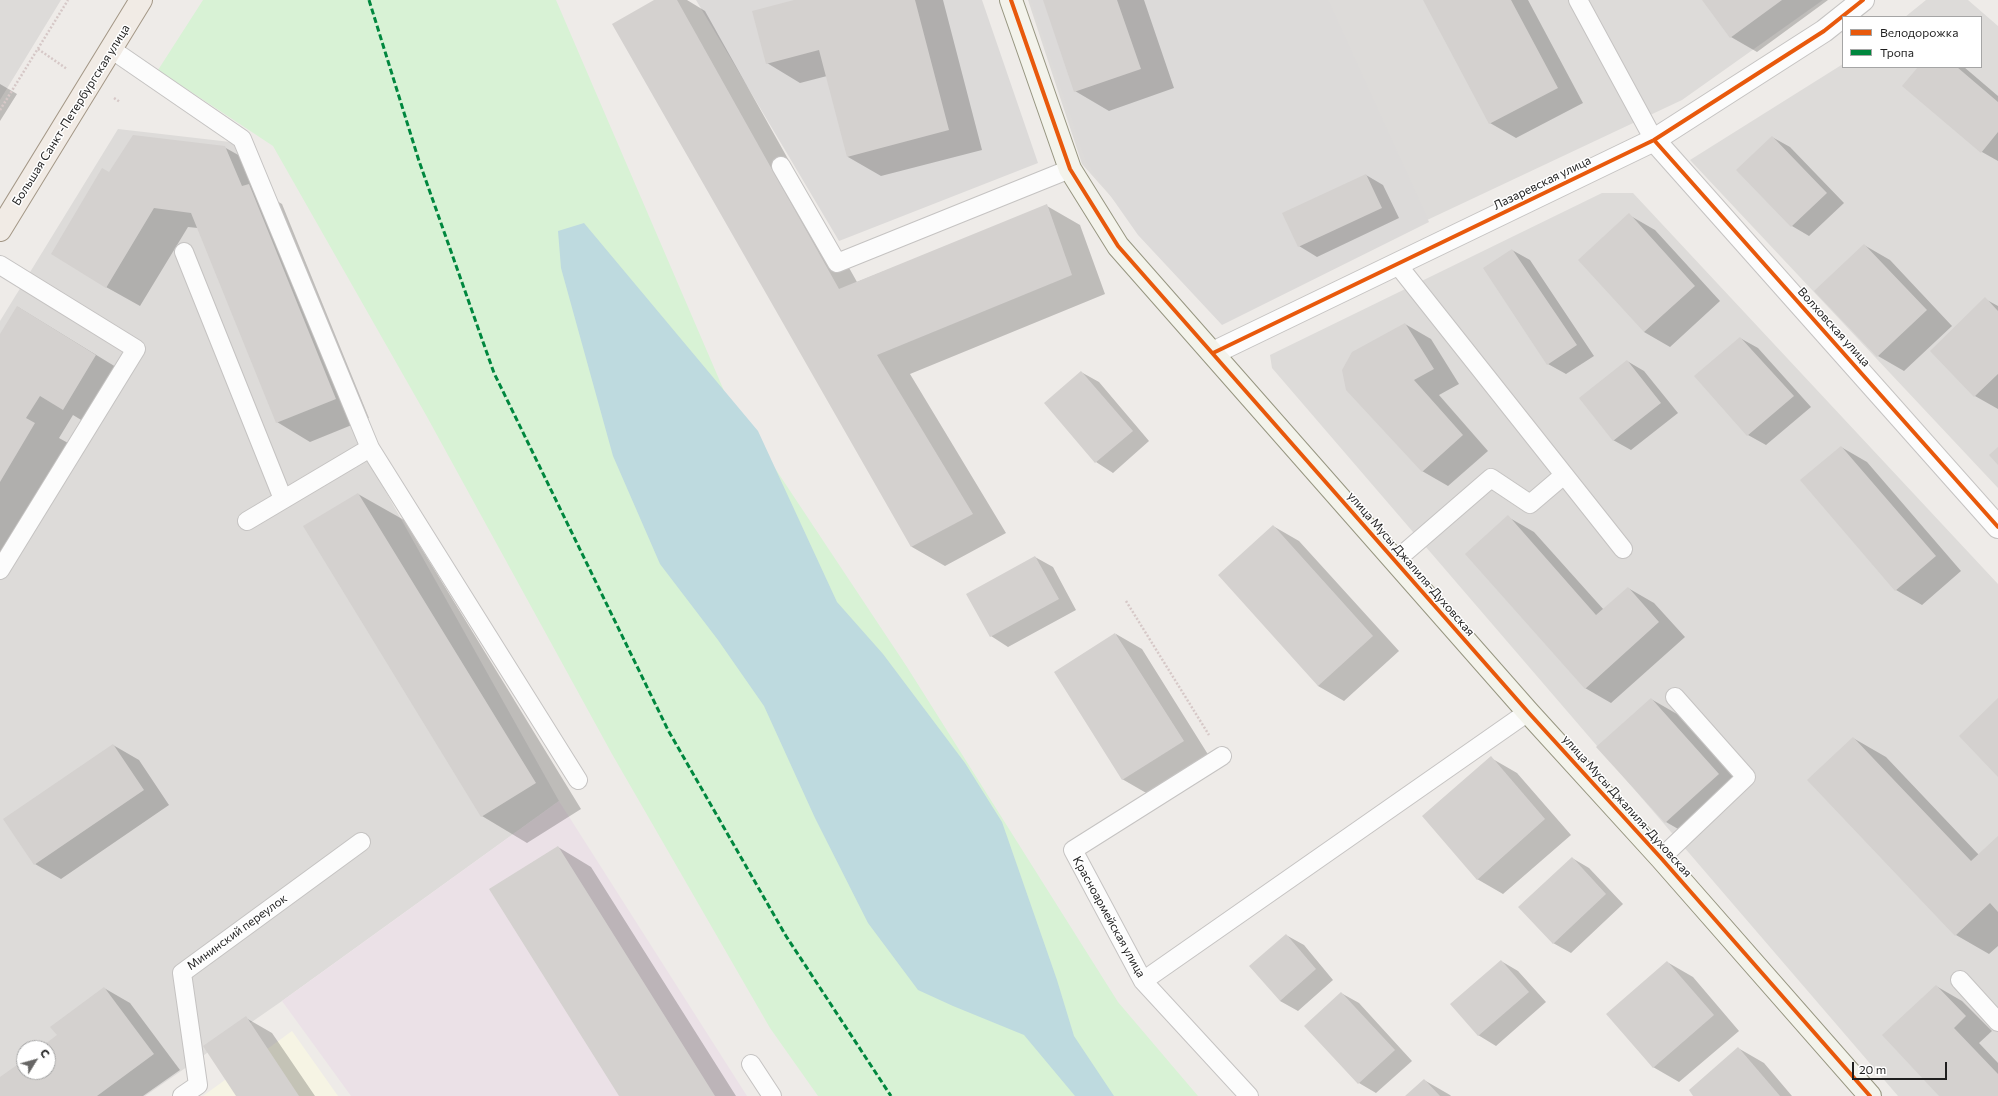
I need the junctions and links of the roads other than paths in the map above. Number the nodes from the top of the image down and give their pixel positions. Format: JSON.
{"nodes":[{"id":1,"x":141,"y":0,"type":"edge"},
{"id":2,"x":1011,"y":0,"type":"edge"},
{"id":3,"x":1578,"y":0,"type":"edge"},
{"id":4,"x":1863,"y":0,"type":"edge"},
{"id":5,"x":1843,"y":16,"type":"edge"},
{"id":6,"x":1842,"y":17,"type":"edge"},
{"id":7,"x":111,"y":49,"type":"junction"},
{"id":8,"x":1654,"y":140,"type":"junction"},
{"id":9,"x":782,"y":166,"type":"dead end"},
{"id":10,"x":1070,"y":170,"type":"junction"},
{"id":11,"x":0,"y":230,"type":"edge"},
{"id":12,"x":184,"y":252,"type":"dead end"},
{"id":13,"x":1397,"y":264,"type":"junction"},
{"id":14,"x":0,"y":265,"type":"edge"},
{"id":15,"x":1213,"y":353,"type":"junction"},
{"id":16,"x":370,"y":448,"type":"junction"},
{"id":17,"x":1564,"y":475,"type":"junction"},
{"id":18,"x":283,"y":499,"type":"junction"},
{"id":19,"x":246,"y":521,"type":"dead end"},
{"id":20,"x":1998,"y":528,"type":"edge"},
{"id":21,"x":1624,"y":549,"type":"dead end"},
{"id":22,"x":1395,"y":561,"type":"junction"},
{"id":23,"x":0,"y":570,"type":"edge"},
{"id":24,"x":1675,"y":697,"type":"dead end"},
{"id":25,"x":1528,"y":712,"type":"junction"},
{"id":26,"x":1222,"y":756,"type":"road end"},
{"id":27,"x":578,"y":780,"type":"dead end"},
{"id":28,"x":361,"y":842,"type":"dead end"},
{"id":29,"x":1662,"y":858,"type":"junction"},
{"id":30,"x":1960,"y":980,"type":"dead end"},
{"id":31,"x":1143,"y":981,"type":"junction"},
{"id":32,"x":1998,"y":1022,"type":"edge"},
{"id":33,"x":751,"y":1064,"type":"dead end"},
{"id":34,"x":182,"y":1096,"type":"edge"},
{"id":35,"x":772,"y":1096,"type":"edge"},
{"id":36,"x":1248,"y":1096,"type":"edge"},
{"id":37,"x":1870,"y":1096,"type":"edge"}],
"edges":[{"from":1,"to":7,"type":"main road","name":"Большая Санкт-Петербургская улица"},
{"from":2,"to":10,"type":"street","name":"улица Мусы Джалиля-Духовская"},
{"from":3,"to":8,"type":"lane"},
{"from":4,"to":5,"type":"street","name":"Лазаревская улица"},
{"from":6,"to":8,"type":"street","name":"Лазаревская улица"},
{"from":7,"to":11,"type":"main road","name":"Большая Санкт-Петербургская улица"},
{"from":7,"to":16,"type":"lane"},
{"from":8,"to":13,"type":"street","name":"Лазаревская улица"},
{"from":8,"to":20,"type":"street","name":"Волховская улица"},
{"from":9,"to":10,"type":"lane"},
{"from":10,"to":15,"type":"street","name":"улица Мусы Джалиля-Духовская"},
{"from":12,"to":18,"type":"lane"},
{"from":13,"to":15,"type":"street","name":"Лазаревская улица"},
{"from":13,"to":17,"type":"lane"},
{"from":14,"to":23,"type":"lane"},
{"from":15,"to":22,"type":"street","name":"улица Мусы Джалиля-Духовская"},
{"from":16,"to":18,"type":"lane"},
{"from":16,"to":27,"type":"lane"},
{"from":17,"to":21,"type":"lane"},
{"from":17,"to":22,"type":"lane"},
{"from":18,"to":19,"type":"lane"},
{"from":22,"to":25,"type":"street","name":"улица Мусы Джалиля-Духовская"},
{"from":24,"to":29,"type":"lane"},
{"from":25,"to":29,"type":"street","name":"улица Мусы Джалиля-Духовская"},
{"from":25,"to":31,"type":"lane"},
{"from":26,"to":31,"type":"lane","name":"Красноармейская улица"},
{"from":28,"to":34,"type":"lane","name":"Мининский переулок"},
{"from":29,"to":37,"type":"street","name":"улица Мусы Джалиля-Духовская"},
{"from":30,"to":32,"type":"lane"},
{"from":31,"to":36,"type":"lane","name":"Красноармейская улица"},
{"from":33,"to":35,"type":"lane"}]}
